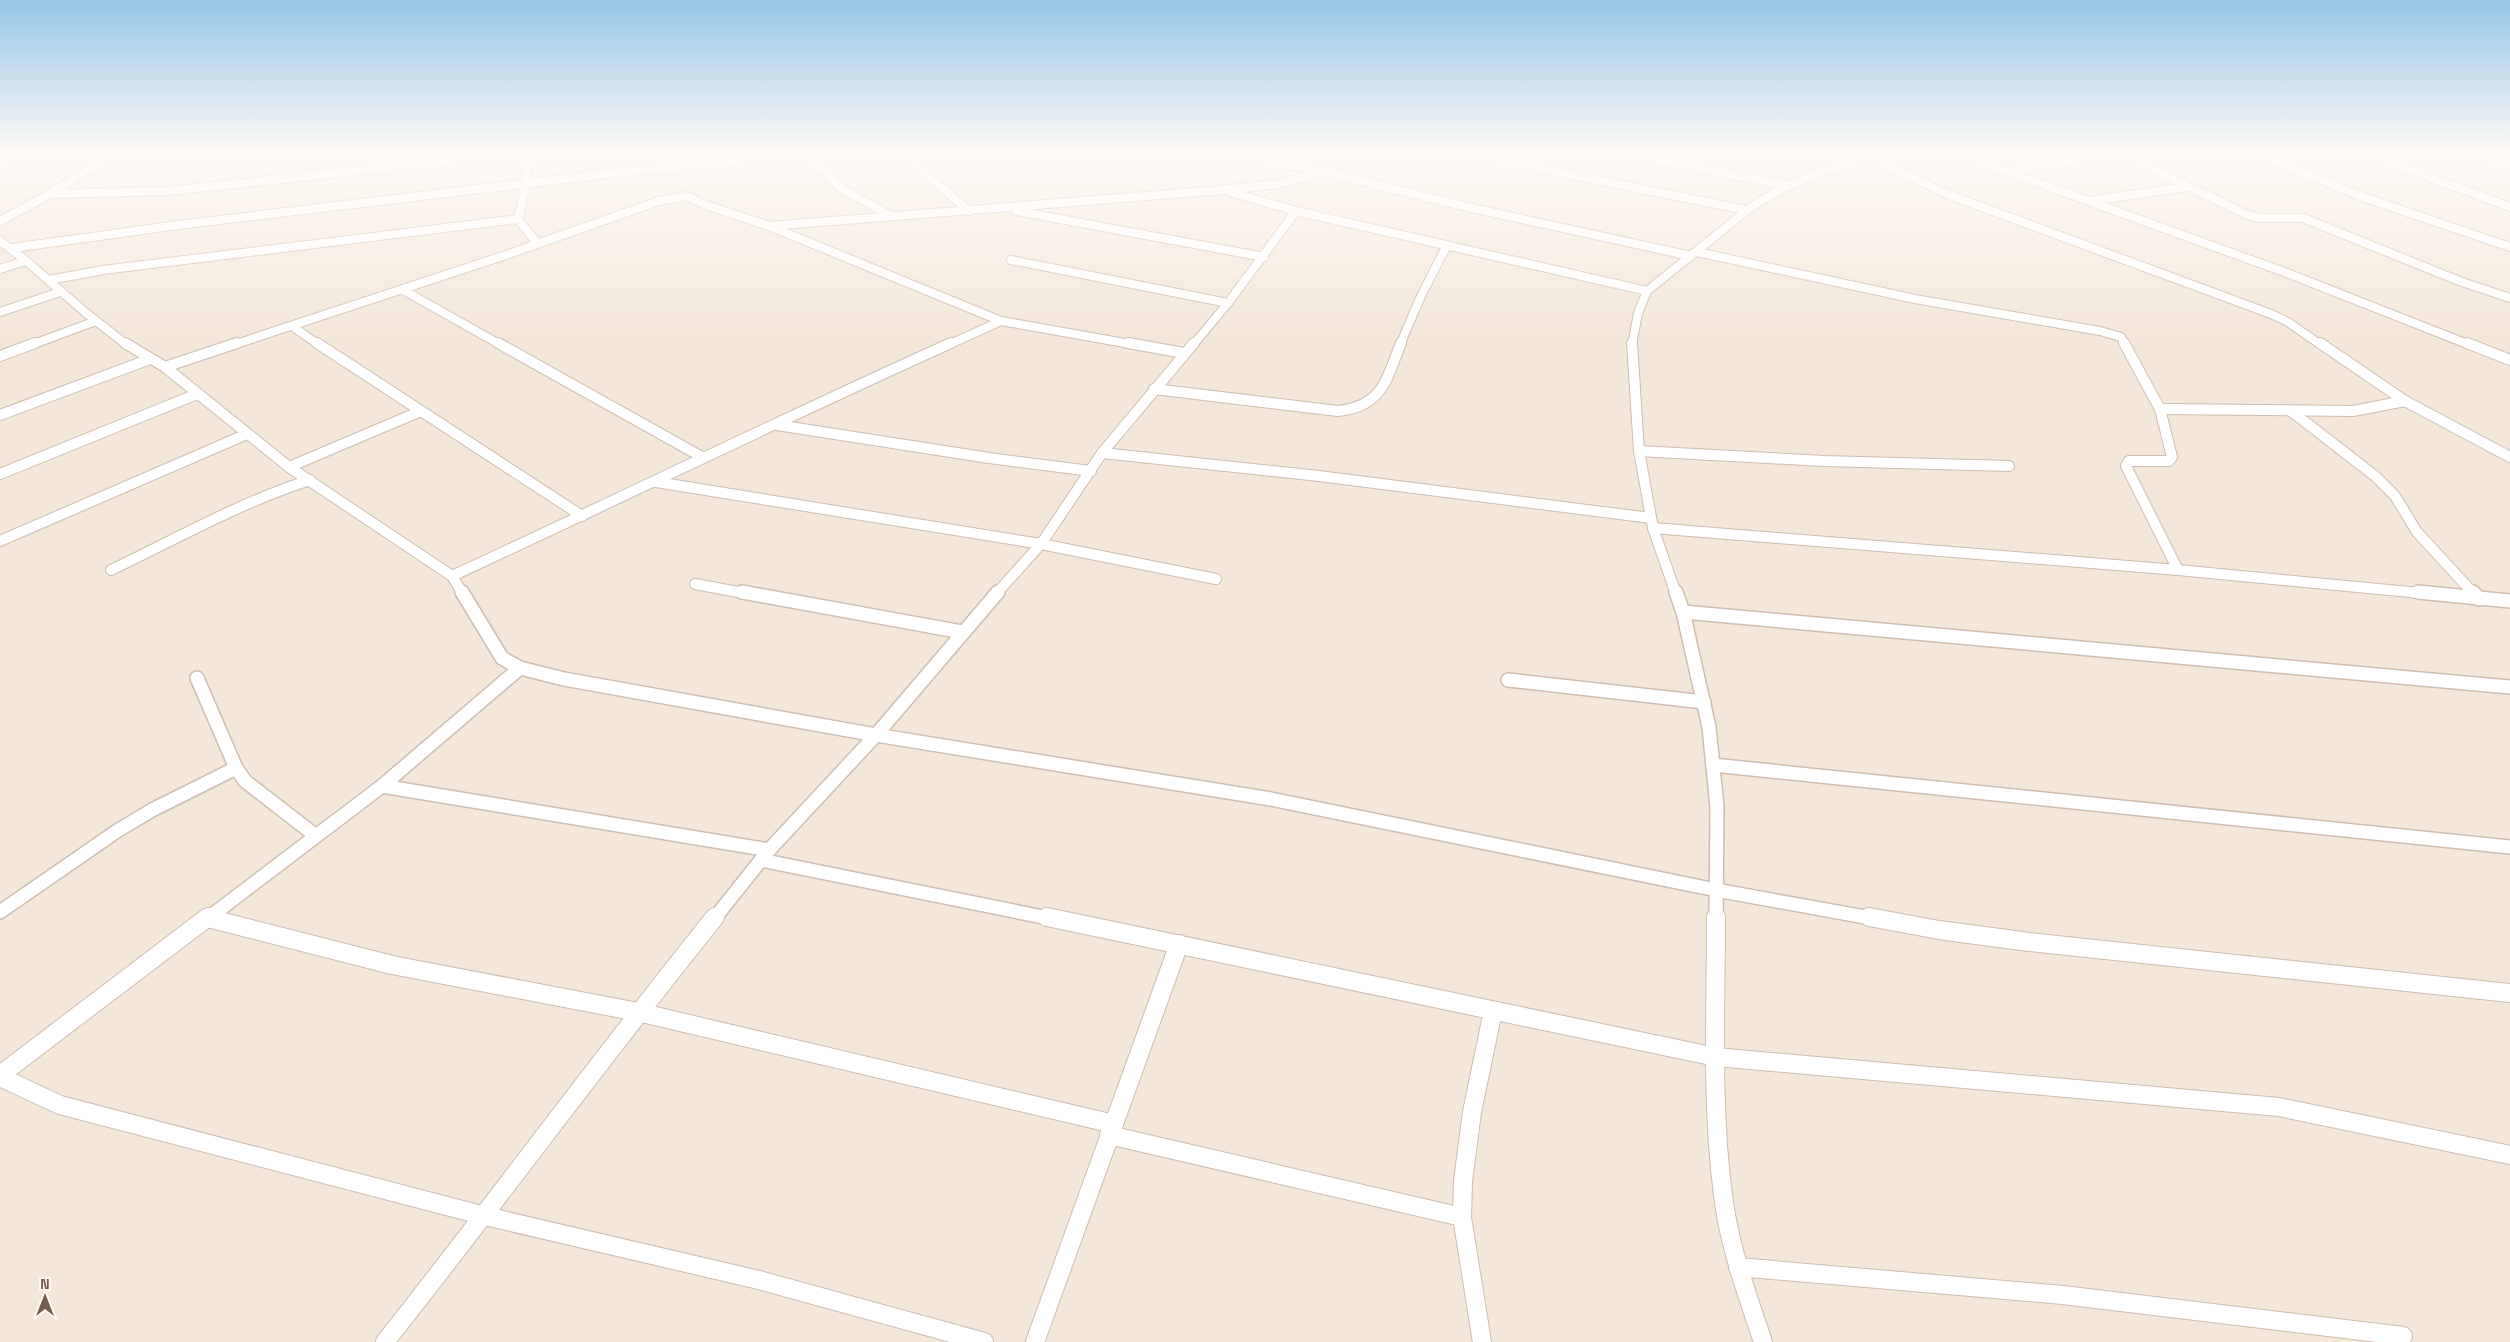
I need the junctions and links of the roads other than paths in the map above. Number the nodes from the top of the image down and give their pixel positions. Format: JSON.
{"nodes":[{"id":1,"x":251,"y":216,"type":"edge"},
{"id":2,"x":519,"y":216,"type":"edge"},
{"id":3,"x":623,"y":216,"type":"edge"},
{"id":4,"x":738,"y":216,"type":"edge"},
{"id":5,"x":882,"y":216,"type":"edge"},
{"id":6,"x":1034,"y":216,"type":"edge"},
{"id":7,"x":1293,"y":216,"type":"edge"},
{"id":8,"x":1317,"y":216,"type":"edge"},
{"id":9,"x":1508,"y":216,"type":"edge"},
{"id":10,"x":1741,"y":216,"type":"edge"},
{"id":11,"x":2005,"y":216,"type":"edge"},
{"id":12,"x":2125,"y":216,"type":"edge"},
{"id":13,"x":2249,"y":216,"type":"edge"},
{"id":14,"x":2423,"y":216,"type":"edge"},
{"id":15,"x":518,"y":219,"type":"junction"},
{"id":16,"x":769,"y":226,"type":"junction"},
{"id":17,"x":0,"y":241,"type":"edge"},
{"id":18,"x":537,"y":243,"type":"junction"},
{"id":19,"x":1447,"y":245,"type":"junction"},
{"id":20,"x":2510,"y":247,"type":"edge"},
{"id":21,"x":12,"y":248,"type":"junction"},
{"id":22,"x":1694,"y":254,"type":"junction"},
{"id":23,"x":1264,"y":257,"type":"junction"},
{"id":24,"x":1012,"y":260,"type":"dead end"},
{"id":25,"x":25,"y":261,"type":"junction"},
{"id":26,"x":0,"y":269,"type":"edge"},
{"id":27,"x":49,"y":280,"type":"junction"},
{"id":28,"x":403,"y":290,"type":"junction"},
{"id":29,"x":1647,"y":291,"type":"junction"},
{"id":30,"x":60,"y":292,"type":"junction"},
{"id":31,"x":2510,"y":298,"type":"edge"},
{"id":32,"x":1228,"y":302,"type":"junction"},
{"id":33,"x":0,"y":312,"type":"edge"},
{"id":34,"x":96,"y":321,"type":"junction"},
{"id":35,"x":1001,"y":321,"type":"junction"},
{"id":36,"x":292,"y":326,"type":"junction"},
{"id":37,"x":1184,"y":353,"type":"junction"},
{"id":38,"x":0,"y":356,"type":"edge"},
{"id":39,"x":150,"y":360,"type":"junction"},
{"id":40,"x":2510,"y":360,"type":"edge"},
{"id":41,"x":165,"y":367,"type":"junction"},
{"id":42,"x":1154,"y":389,"type":"junction"},
{"id":43,"x":197,"y":394,"type":"junction"},
{"id":44,"x":2406,"y":401,"type":"junction"},
{"id":45,"x":2160,"y":409,"type":"junction"},
{"id":46,"x":421,"y":411,"type":"junction"},
{"id":47,"x":2292,"y":411,"type":"junction"},
{"id":48,"x":0,"y":415,"type":"edge"},
{"id":49,"x":777,"y":425,"type":"junction"},
{"id":50,"x":247,"y":434,"type":"junction"},
{"id":51,"x":2510,"y":448,"type":"edge"},
{"id":52,"x":2496,"y":450,"type":"junction"},
{"id":53,"x":1639,"y":451,"type":"junction"},
{"id":54,"x":1102,"y":452,"type":"junction"},
{"id":55,"x":702,"y":457,"type":"junction"},
{"id":56,"x":2510,"y":457,"type":"edge"},
{"id":57,"x":2009,"y":466,"type":"dead end"},
{"id":58,"x":289,"y":467,"type":"junction"},
{"id":59,"x":1091,"y":471,"type":"junction"},
{"id":60,"x":0,"y":474,"type":"edge"},
{"id":61,"x":310,"y":480,"type":"junction"},
{"id":62,"x":656,"y":482,"type":"junction"},
{"id":63,"x":582,"y":516,"type":"junction"},
{"id":64,"x":1652,"y":523,"type":"junction"},
{"id":65,"x":0,"y":542,"type":"edge"},
{"id":66,"x":1041,"y":544,"type":"junction"},
{"id":67,"x":111,"y":570,"type":"dead end"},
{"id":68,"x":2178,"y":570,"type":"junction"},
{"id":69,"x":452,"y":576,"type":"junction"},
{"id":70,"x":1216,"y":579,"type":"dead end"},
{"id":71,"x":695,"y":584,"type":"dead end"},
{"id":72,"x":2479,"y":598,"type":"junction"},
{"id":73,"x":2510,"y":601,"type":"edge"},
{"id":74,"x":1683,"y":612,"type":"junction"},
{"id":75,"x":962,"y":632,"type":"junction"},
{"id":76,"x":520,"y":668,"type":"junction"},
{"id":77,"x":197,"y":678,"type":"dead end"},
{"id":78,"x":1508,"y":680,"type":"dead end"},
{"id":79,"x":2510,"y":687,"type":"edge"},
{"id":80,"x":1704,"y":702,"type":"junction"},
{"id":81,"x":876,"y":735,"type":"junction"},
{"id":82,"x":1713,"y":764,"type":"junction"},
{"id":83,"x":236,"y":768,"type":"junction"},
{"id":84,"x":382,"y":786,"type":"junction"},
{"id":85,"x":316,"y":836,"type":"junction"},
{"id":86,"x":2510,"y":847,"type":"edge"},
{"id":87,"x":765,"y":855,"type":"junction"},
{"id":88,"x":1716,"y":890,"type":"junction"},
{"id":89,"x":0,"y":912,"type":"edge"},
{"id":90,"x":208,"y":918,"type":"junction"},
{"id":91,"x":1179,"y":944,"type":"junction"},
{"id":92,"x":2510,"y":993,"type":"edge"},
{"id":93,"x":1493,"y":1011,"type":"junction"},
{"id":94,"x":638,"y":1012,"type":"junction"},
{"id":95,"x":1716,"y":1057,"type":"junction"},
{"id":96,"x":0,"y":1076,"type":"edge"},
{"id":97,"x":1112,"y":1130,"type":"junction"},
{"id":98,"x":2510,"y":1155,"type":"edge"},
{"id":99,"x":485,"y":1216,"type":"junction"},
{"id":100,"x":1462,"y":1217,"type":"junction"},
{"id":101,"x":1738,"y":1267,"type":"junction"},
{"id":102,"x":2403,"y":1336,"type":"dead end"},
{"id":103,"x":385,"y":1342,"type":"edge"},
{"id":104,"x":984,"y":1342,"type":"edge"},
{"id":105,"x":1035,"y":1342,"type":"edge"},
{"id":106,"x":1482,"y":1342,"type":"edge"},
{"id":107,"x":1763,"y":1342,"type":"edge"}],
"edges":[{"from":1,"to":21,"type":"street"},
{"from":2,"to":15,"type":"street"},
{"from":3,"to":18,"type":"street"},
{"from":4,"to":16,"type":"street"},
{"from":5,"to":16,"type":"street"},
{"from":6,"to":23,"type":"street"},
{"from":7,"to":23,"type":"street"},
{"from":8,"to":19,"type":"street"},
{"from":9,"to":22,"type":"street"},
{"from":10,"to":22,"type":"street"},
{"from":11,"to":44,"type":"street"},
{"from":12,"to":40,"type":"street"},
{"from":13,"to":31,"type":"street"},
{"from":14,"to":20,"type":"street"},
{"from":15,"to":18,"type":"street"},
{"from":15,"to":27,"type":"street"},
{"from":16,"to":35,"type":"street"},
{"from":17,"to":21,"type":"street"},
{"from":18,"to":28,"type":"street"},
{"from":19,"to":29,"type":"street"},
{"from":19,"to":42,"type":"street"},
{"from":21,"to":25,"type":"street"},
{"from":22,"to":29,"type":"street"},
{"from":22,"to":45,"type":"street"},
{"from":23,"to":32,"type":"street"},
{"from":24,"to":32,"type":"street"},
{"from":25,"to":26,"type":"street"},
{"from":25,"to":27,"type":"street"},
{"from":27,"to":30,"type":"street"},
{"from":28,"to":36,"type":"street"},
{"from":28,"to":55,"type":"street"},
{"from":29,"to":53,"type":"street"},
{"from":30,"to":33,"type":"street"},
{"from":30,"to":34,"type":"street"},
{"from":32,"to":37,"type":"street"},
{"from":34,"to":38,"type":"street"},
{"from":34,"to":39,"type":"street"},
{"from":35,"to":37,"type":"street"},
{"from":35,"to":49,"type":"street"},
{"from":36,"to":41,"type":"street"},
{"from":36,"to":46,"type":"street"},
{"from":37,"to":42,"type":"street"},
{"from":39,"to":41,"type":"street"},
{"from":39,"to":48,"type":"street"},
{"from":41,"to":43,"type":"street"},
{"from":42,"to":54,"type":"street"},
{"from":43,"to":50,"type":"street"},
{"from":43,"to":60,"type":"street"},
{"from":44,"to":47,"type":"street"},
{"from":44,"to":52,"type":"street"},
{"from":45,"to":47,"type":"street"},
{"from":45,"to":68,"type":"street"},
{"from":46,"to":58,"type":"street"},
{"from":46,"to":63,"type":"street"},
{"from":47,"to":72,"type":"street"},
{"from":49,"to":55,"type":"street"},
{"from":49,"to":59,"type":"street"},
{"from":50,"to":58,"type":"street"},
{"from":50,"to":65,"type":"street"},
{"from":51,"to":52,"type":"street"},
{"from":52,"to":56,"type":"street"},
{"from":53,"to":57,"type":"street"},
{"from":53,"to":64,"type":"street"},
{"from":54,"to":59,"type":"street"},
{"from":54,"to":64,"type":"street"},
{"from":55,"to":62,"type":"street"},
{"from":58,"to":61,"type":"street"},
{"from":59,"to":66,"type":"street"},
{"from":61,"to":67,"type":"street"},
{"from":61,"to":69,"type":"street"},
{"from":62,"to":63,"type":"street"},
{"from":62,"to":66,"type":"street"},
{"from":63,"to":69,"type":"street"},
{"from":64,"to":68,"type":"street"},
{"from":64,"to":74,"type":"street"},
{"from":66,"to":70,"type":"street"},
{"from":66,"to":75,"type":"street"},
{"from":68,"to":72,"type":"street"},
{"from":69,"to":76,"type":"street"},
{"from":71,"to":75,"type":"street"},
{"from":72,"to":73,"type":"street"},
{"from":74,"to":79,"type":"street"},
{"from":74,"to":80,"type":"street"},
{"from":75,"to":81,"type":"street"},
{"from":76,"to":81,"type":"street"},
{"from":76,"to":84,"type":"street"},
{"from":77,"to":83,"type":"street"},
{"from":78,"to":80,"type":"street"},
{"from":80,"to":82,"type":"street"},
{"from":81,"to":87,"type":"street"},
{"from":81,"to":88,"type":"street"},
{"from":82,"to":86,"type":"street"},
{"from":82,"to":88,"type":"street"},
{"from":83,"to":85,"type":"street"},
{"from":83,"to":89,"type":"street"},
{"from":84,"to":85,"type":"street"},
{"from":84,"to":87,"type":"street"},
{"from":85,"to":90,"type":"street"},
{"from":87,"to":91,"type":"street"},
{"from":87,"to":94,"type":"street"},
{"from":88,"to":92,"type":"street"},
{"from":88,"to":95,"type":"street"},
{"from":90,"to":94,"type":"street"},
{"from":90,"to":96,"type":"street"},
{"from":91,"to":93,"type":"street"},
{"from":91,"to":97,"type":"street"},
{"from":93,"to":95,"type":"street"},
{"from":93,"to":100,"type":"street"},
{"from":94,"to":97,"type":"street"},
{"from":94,"to":99,"type":"street"},
{"from":95,"to":98,"type":"street"},
{"from":95,"to":101,"type":"street"},
{"from":96,"to":99,"type":"street"},
{"from":97,"to":100,"type":"street"},
{"from":97,"to":105,"type":"street"},
{"from":99,"to":103,"type":"street"},
{"from":99,"to":104,"type":"street"},
{"from":100,"to":106,"type":"street"},
{"from":101,"to":102,"type":"street"},
{"from":101,"to":107,"type":"street"}]}
